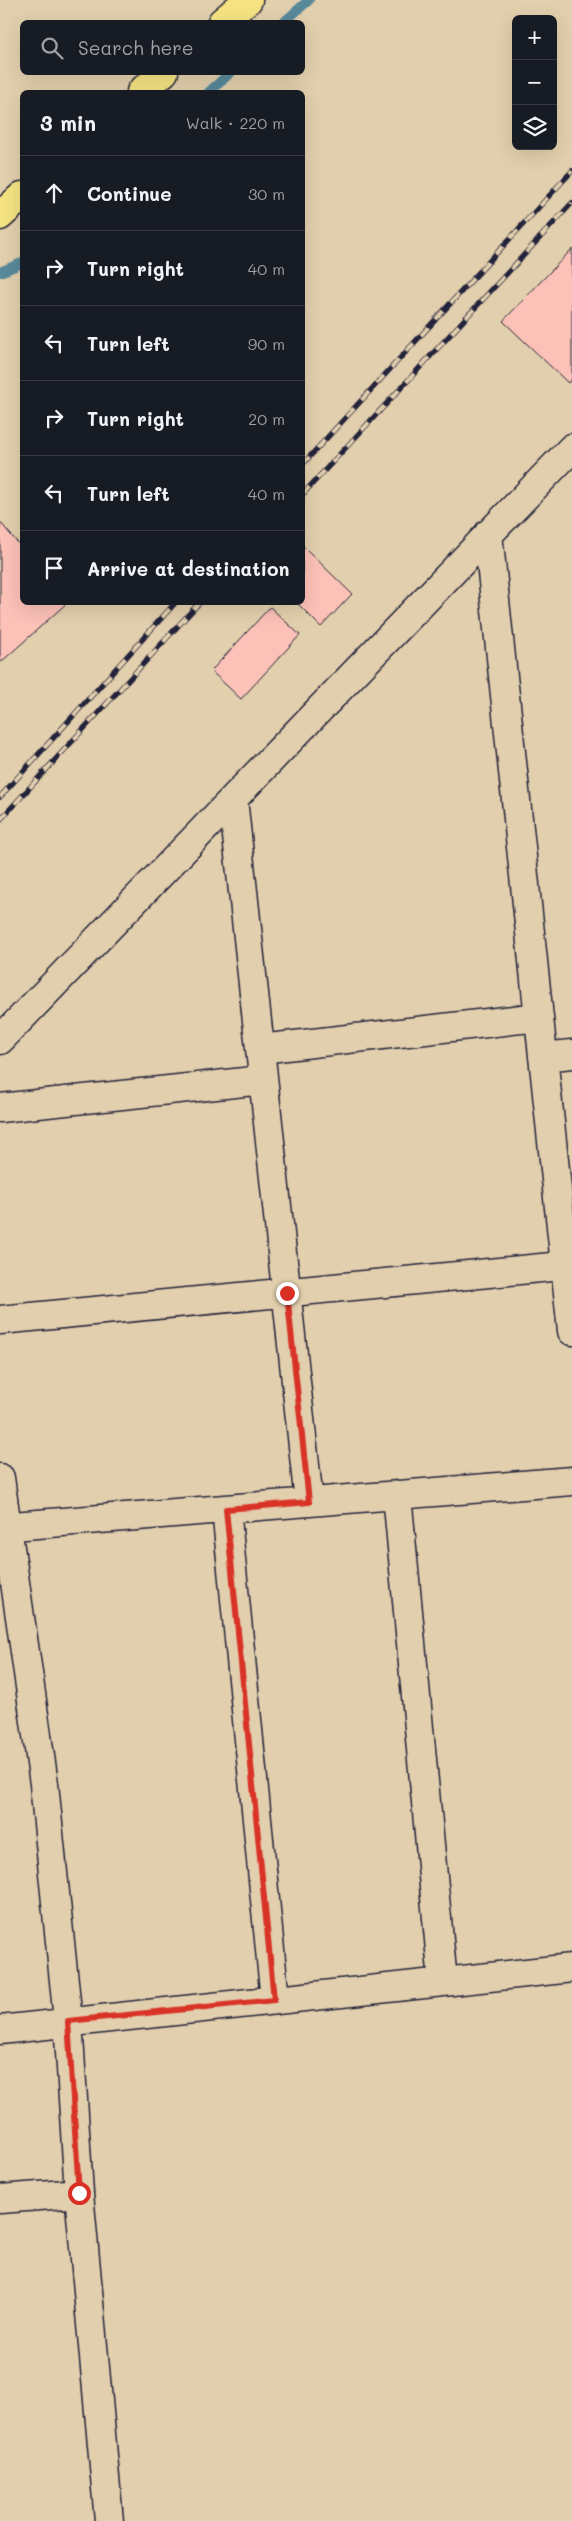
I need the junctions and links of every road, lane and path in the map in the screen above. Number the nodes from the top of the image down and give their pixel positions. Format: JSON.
{"nodes":[{"id":1,"x":248,"y":0,"type":"edge"},
{"id":2,"x":224,"y":20,"type":"edge"},
{"id":3,"x":161,"y":75,"type":"edge"},
{"id":4,"x":144,"y":90,"type":"edge"},
{"id":5,"x":20,"y":198,"type":"edge"},
{"id":6,"x":0,"y":216,"type":"edge"},
{"id":7,"x":572,"y":448,"type":"edge"},
{"id":8,"x":488,"y":534,"type":"junction"},
{"id":9,"x":233,"y":799,"type":"junction"},
{"id":10,"x":539,"y":1017,"type":"junction"},
{"id":11,"x":0,"y":1040,"type":"edge"},
{"id":12,"x":260,"y":1050,"type":"junction"},
{"id":13,"x":572,"y":1054,"type":"edge"},
{"id":14,"x":543,"y":1057,"type":"junction"},
{"id":15,"x":264,"y":1080,"type":"junction"},
{"id":16,"x":0,"y":1108,"type":"edge"},
{"id":17,"x":568,"y":1266,"type":"edge"},
{"id":18,"x":287,"y":1293,"type":"junction"},
{"id":19,"x":0,"y":1320,"type":"edge"},
{"id":20,"x":572,"y":1331,"type":"edge"},
{"id":21,"x":0,"y":1478,"type":"edge"},
{"id":22,"x":572,"y":1481,"type":"edge"},
{"id":23,"x":397,"y":1495,"type":"junction"},
{"id":24,"x":309,"y":1502,"type":"junction"},
{"id":25,"x":226,"y":1509,"type":"junction"},
{"id":26,"x":3,"y":1527,"type":"edge"},
{"id":27,"x":572,"y":1968,"type":"edge"},
{"id":28,"x":443,"y":1982,"type":"junction"},
{"id":29,"x":274,"y":2000,"type":"junction"},
{"id":30,"x":68,"y":2021,"type":"junction"},
{"id":31,"x":0,"y":2030,"type":"edge"},
{"id":32,"x":79,"y":2193,"type":"junction"},
{"id":33,"x":0,"y":2199,"type":"edge"},
{"id":34,"x":109,"y":2521,"type":"edge"}],
"edges":[{"from":1,"to":2,"type":"main road"},
{"from":3,"to":4,"type":"main road"},
{"from":5,"to":6,"type":"main road"},
{"from":7,"to":8,"type":"street"},
{"from":8,"to":9,"type":"street"},
{"from":8,"to":10,"type":"street"},
{"from":9,"to":11,"type":"street"},
{"from":9,"to":12,"type":"street"},
{"from":10,"to":12,"type":"street"},
{"from":10,"to":14,"type":"street"},
{"from":12,"to":15,"type":"street"},
{"from":13,"to":14,"type":"street"},
{"from":14,"to":17,"type":"street"},
{"from":15,"to":16,"type":"street"},
{"from":15,"to":18,"type":"street"},
{"from":17,"to":18,"type":"street"},
{"from":17,"to":20,"type":"street"},
{"from":18,"to":19,"type":"street"},
{"from":18,"to":24,"type":"street"},
{"from":21,"to":26,"type":"street"},
{"from":22,"to":23,"type":"street"},
{"from":23,"to":24,"type":"street"},
{"from":23,"to":28,"type":"street"},
{"from":24,"to":25,"type":"street"},
{"from":25,"to":26,"type":"street"},
{"from":25,"to":29,"type":"street"},
{"from":26,"to":30,"type":"street"},
{"from":27,"to":28,"type":"street"},
{"from":28,"to":29,"type":"street"},
{"from":29,"to":30,"type":"street"},
{"from":30,"to":31,"type":"street"},
{"from":30,"to":32,"type":"street"},
{"from":32,"to":33,"type":"street"},
{"from":32,"to":34,"type":"street"}]}
